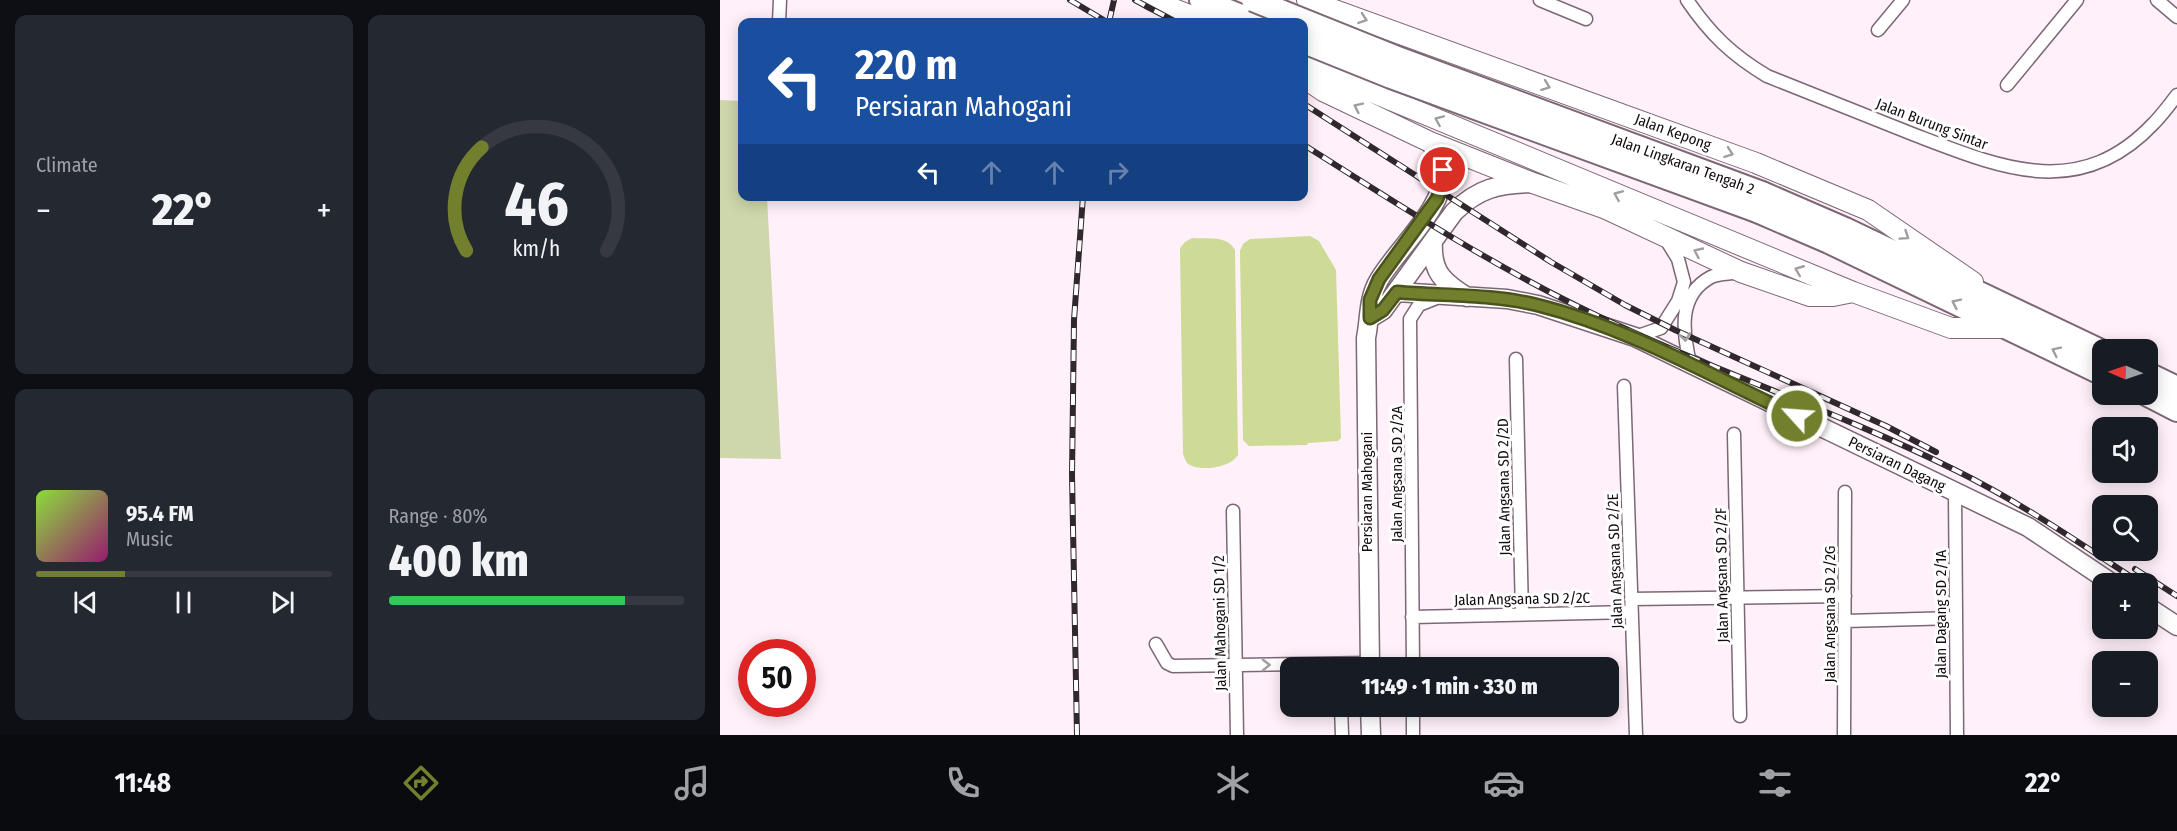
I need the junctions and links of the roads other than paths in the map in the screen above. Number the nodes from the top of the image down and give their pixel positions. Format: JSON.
{"nodes":[{"id":1,"x":780,"y":0,"type":"edge"},
{"id":2,"x":1151,"y":0,"type":"edge"},
{"id":3,"x":1201,"y":0,"type":"edge"},
{"id":4,"x":1253,"y":0,"type":"edge"},
{"id":5,"x":1307,"y":0,"type":"edge"},
{"id":6,"x":1540,"y":0,"type":"edge"},
{"id":7,"x":1687,"y":0,"type":"edge"},
{"id":8,"x":1903,"y":0,"type":"edge"},
{"id":9,"x":2078,"y":0,"type":"edge"},
{"id":10,"x":2157,"y":0,"type":"edge"},
{"id":11,"x":2177,"y":17,"type":"edge"},
{"id":12,"x":779,"y":18,"type":"edge"},
{"id":13,"x":1197,"y":18,"type":"edge"},
{"id":14,"x":1246,"y":18,"type":"edge"},
{"id":15,"x":1298,"y":18,"type":"edge"},
{"id":16,"x":1586,"y":19,"type":"dead end"},
{"id":17,"x":1308,"y":22,"type":"edge"},
{"id":18,"x":1878,"y":30,"type":"dead end"},
{"id":19,"x":1408,"y":36,"type":"junction"},
{"id":20,"x":1308,"y":44,"type":"edge"},
{"id":21,"x":1308,"y":66,"type":"edge"},
{"id":22,"x":1308,"y":81,"type":"edge"},
{"id":23,"x":2007,"y":85,"type":"dead end"},
{"id":24,"x":2177,"y":95,"type":"edge"},
{"id":25,"x":1382,"y":96,"type":"junction"},
{"id":26,"x":1430,"y":142,"type":"junction"},
{"id":27,"x":1533,"y":183,"type":"junction"},
{"id":28,"x":1760,"y":202,"type":"junction"},
{"id":29,"x":1663,"y":235,"type":"junction"},
{"id":30,"x":1432,"y":241,"type":"junction"},
{"id":31,"x":1741,"y":272,"type":"junction"},
{"id":32,"x":1397,"y":292,"type":"junction"},
{"id":33,"x":1853,"y":292,"type":"junction"},
{"id":34,"x":1440,"y":296,"type":"junction"},
{"id":35,"x":1467,"y":297,"type":"junction"},
{"id":36,"x":1370,"y":318,"type":"junction"},
{"id":37,"x":2012,"y":319,"type":"junction"},
{"id":38,"x":1635,"y":337,"type":"junction"},
{"id":39,"x":2092,"y":348,"type":"edge"},
{"id":40,"x":1516,"y":359,"type":"dead end"},
{"id":41,"x":1690,"y":363,"type":"junction"},
{"id":42,"x":2092,"y":367,"type":"edge"},
{"id":43,"x":2158,"y":379,"type":"edge"},
{"id":44,"x":1624,"y":386,"type":"dead end"},
{"id":45,"x":2177,"y":388,"type":"edge"},
{"id":46,"x":2158,"y":400,"type":"edge"},
{"id":47,"x":2177,"y":410,"type":"edge"},
{"id":48,"x":1734,"y":434,"type":"dead end"},
{"id":49,"x":1845,"y":492,"type":"dead end"},
{"id":50,"x":1955,"y":492,"type":"junction"},
{"id":51,"x":1233,"y":511,"type":"dead end"},
{"id":52,"x":2097,"y":573,"type":"edge"},
{"id":53,"x":1845,"y":596,"type":"junction"},
{"id":54,"x":1738,"y":597,"type":"junction"},
{"id":55,"x":1631,"y":605,"type":"junction"},
{"id":56,"x":1522,"y":614,"type":"junction"},
{"id":57,"x":2158,"y":614,"type":"edge"},
{"id":58,"x":1412,"y":617,"type":"junction"},
{"id":59,"x":1956,"y":618,"type":"junction"},
{"id":60,"x":1845,"y":621,"type":"junction"},
{"id":61,"x":2177,"y":626,"type":"edge"},
{"id":62,"x":1156,"y":644,"type":"dead end"},
{"id":63,"x":1370,"y":657,"type":"edge"},
{"id":64,"x":1413,"y":657,"type":"edge"},
{"id":65,"x":1236,"y":665,"type":"junction"},
{"id":66,"x":1280,"y":665,"type":"edge"},
{"id":67,"x":1740,"y":716,"type":"dead end"},
{"id":68,"x":1341,"y":717,"type":"edge"},
{"id":69,"x":1370,"y":717,"type":"edge"},
{"id":70,"x":1413,"y":717,"type":"edge"},
{"id":71,"x":1237,"y":735,"type":"edge"},
{"id":72,"x":1342,"y":735,"type":"edge"},
{"id":73,"x":1371,"y":735,"type":"edge"},
{"id":74,"x":1413,"y":735,"type":"edge"},
{"id":75,"x":1636,"y":735,"type":"edge"},
{"id":76,"x":1844,"y":735,"type":"edge"},
{"id":77,"x":1957,"y":735,"type":"edge"}],
"edges":[{"from":1,"to":12,"type":"street"},
{"from":2,"to":13,"type":"main road"},
{"from":3,"to":14,"type":"highway"},
{"from":4,"to":15,"type":"highway","name":"Jalan Lingkaran Tengah 2","bridge":true},
{"from":5,"to":19,"type":"main road","name":"Jalan Kepong","one_way":true},
{"from":6,"to":16,"type":"street"},
{"from":7,"to":24,"type":"street","name":"Jalan Burung Sintar"},
{"from":8,"to":18,"type":"street"},
{"from":9,"to":23,"type":"street"},
{"from":10,"to":11,"type":"street"},
{"from":17,"to":28,"type":"highway","name":"Jalan Lingkaran Tengah 2","bridge":true},
{"from":19,"to":25,"type":"main road"},
{"from":19,"to":37,"type":"main road","name":"Jalan Kepong","one_way":true},
{"from":20,"to":28,"type":"highway","name":"Jalan Lingkaran Tengah 2","bridge":true},
{"from":21,"to":25,"type":"main road"},
{"from":26,"to":22,"type":"main road","one_way":true},
{"from":33,"to":25,"type":"main road","one_way":true},
{"from":26,"to":27,"type":"main road"},
{"from":26,"to":36,"type":"main road","name":"Persiaran Mahogani"},
{"from":27,"to":29,"type":"main road"},
{"from":27,"to":30,"type":"main road"},
{"from":28,"to":37,"type":"highway","name":"Jalan Lingkaran Tengah 2"},
{"from":31,"to":29,"type":"main road","one_way":true},
{"from":29,"to":38,"type":"street"},
{"from":30,"to":32,"type":"main road"},
{"from":30,"to":35,"type":"main road"},
{"from":31,"to":33,"type":"main road"},
{"from":31,"to":41,"type":"street","one_way":true},
{"from":32,"to":34,"type":"main road","name":"Persiaran Dagang"},
{"from":32,"to":36,"type":"main road"},
{"from":33,"to":37,"type":"main road"},
{"from":34,"to":35,"type":"main road","name":"Persiaran Dagang"},
{"from":34,"to":58,"type":"street","name":"Jalan Angsana SD 2/2A"},
{"from":35,"to":38,"type":"main road","name":"Persiaran Dagang"},
{"from":36,"to":63,"type":"main road","name":"Persiaran Mahogani"},
{"from":37,"to":39,"type":"highway","name":"Jalan Lingkaran Tengah 2"},
{"from":42,"to":37,"type":"highway","name":"Jalan Lingkaran Tengah 2","one_way":true},
{"from":38,"to":41,"type":"main road","name":"Persiaran Dagang"},
{"from":40,"to":56,"type":"street","name":"Jalan Angsana SD 2/2D"},
{"from":41,"to":50,"type":"main road","name":"Persiaran Dagang"},
{"from":43,"to":45,"type":"highway"},
{"from":44,"to":55,"type":"street","name":"Jalan Angsana SD 2/2E"},
{"from":46,"to":47,"type":"highway"},
{"from":48,"to":54,"type":"street","name":"Jalan Angsana SD 2/2F"},
{"from":49,"to":53,"type":"street","name":"Jalan Angsana SD 2/2G"},
{"from":50,"to":52,"type":"main road","name":"Persiaran Dagang"},
{"from":50,"to":59,"type":"street","name":"Jalan Dagang SD 2/1A"},
{"from":51,"to":65,"type":"street","name":"Jalan Mahogani SD 1/2"},
{"from":53,"to":54,"type":"street","name":"Jalan Angsana SD 2/2C"},
{"from":53,"to":60,"type":"street","name":"Jalan Angsana SD 2/2G"},
{"from":54,"to":55,"type":"street","name":"Jalan Angsana SD 2/2C"},
{"from":54,"to":67,"type":"street","name":"Jalan Angsana SD 2/2F"},
{"from":55,"to":56,"type":"street","name":"Jalan Angsana SD 2/2C"},
{"from":55,"to":75,"type":"street","name":"Jalan Angsana SD 2/2E"},
{"from":56,"to":58,"type":"street","name":"Jalan Angsana SD 2/2C"},
{"from":57,"to":61,"type":"main road"},
{"from":58,"to":64,"type":"street","name":"Jalan Angsana SD 2/2A"},
{"from":59,"to":60,"type":"street"},
{"from":59,"to":77,"type":"street","name":"Jalan Dagang SD 2/1A"},
{"from":60,"to":76,"type":"street","name":"Jalan Angsana SD 2/2G"},
{"from":62,"to":65,"type":"street"},
{"from":65,"to":66,"type":"street","one_way":true},
{"from":65,"to":71,"type":"street","name":"Jalan Mahogani SD 1/2"},
{"from":68,"to":72,"type":"street"},
{"from":69,"to":73,"type":"main road"},
{"from":70,"to":74,"type":"street"}]}
